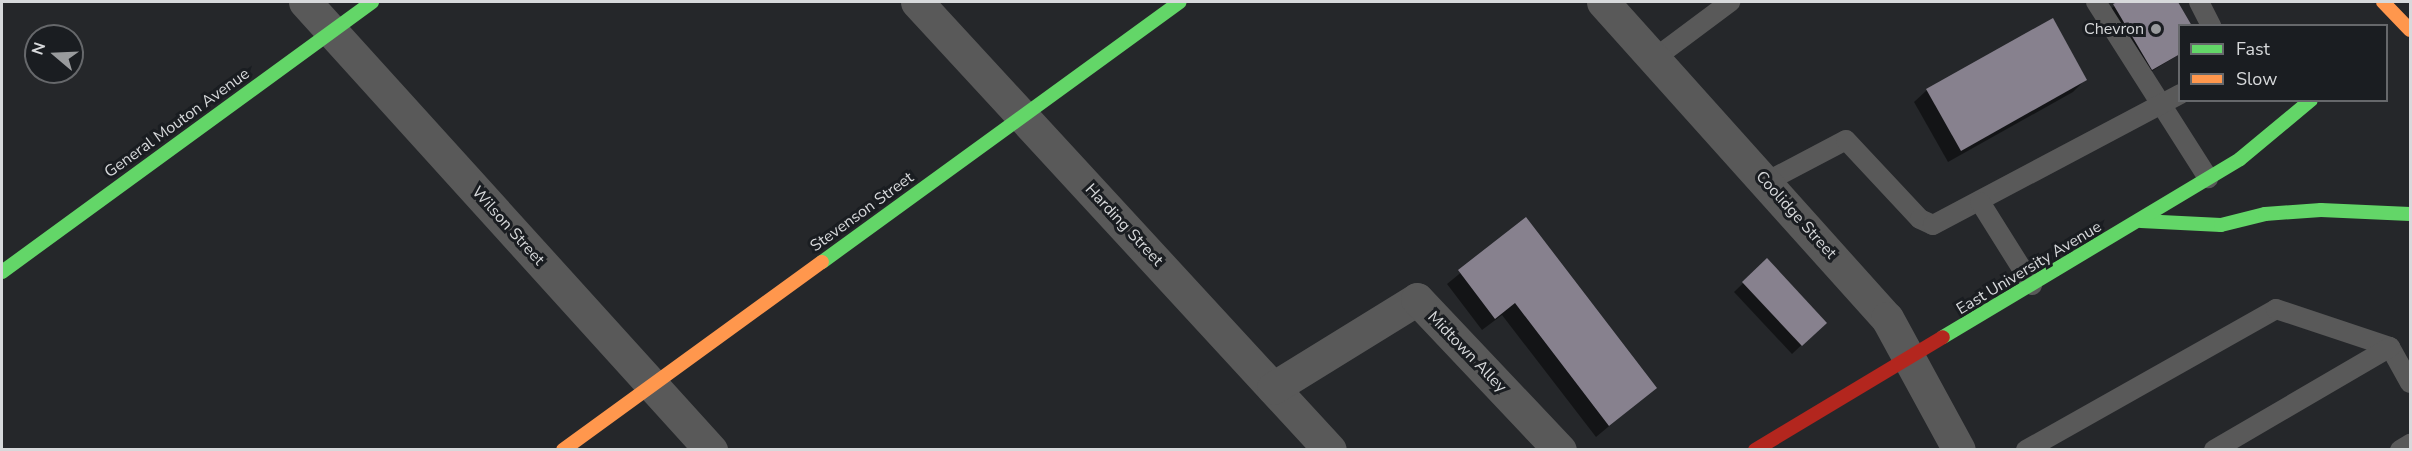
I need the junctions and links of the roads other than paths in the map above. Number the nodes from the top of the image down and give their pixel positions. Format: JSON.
{"nodes":[{"id":1,"x":305,"y":2,"type":"edge"},
{"id":2,"x":372,"y":2,"type":"edge"},
{"id":3,"x":917,"y":2,"type":"edge"},
{"id":4,"x":1180,"y":2,"type":"edge"},
{"id":5,"x":1603,"y":2,"type":"edge"},
{"id":6,"x":1730,"y":2,"type":"edge"},
{"id":7,"x":2096,"y":2,"type":"edge"},
{"id":8,"x":2383,"y":2,"type":"edge"},
{"id":9,"x":2410,"y":6,"type":"edge"},
{"id":10,"x":2408,"y":23,"type":"edge"},
{"id":11,"x":331,"y":30,"type":"junction"},
{"id":12,"x":2388,"y":33,"type":"edge"},
{"id":13,"x":1655,"y":58,"type":"junction"},
{"id":14,"x":2178,"y":96,"type":"edge"},
{"id":15,"x":2308,"y":102,"type":"edge"},
{"id":16,"x":2163,"y":107,"type":"junction"},
{"id":17,"x":1022,"y":115,"type":"junction"},
{"id":18,"x":2208,"y":178,"type":"junction"},
{"id":19,"x":1766,"y":182,"type":"junction"},
{"id":20,"x":1980,"y":202,"type":"junction"},
{"id":21,"x":2410,"y":214,"type":"edge"},
{"id":22,"x":2141,"y":221,"type":"junction"},
{"id":23,"x":2,"y":272,"type":"edge"},
{"id":24,"x":2032,"y":285,"type":"junction"},
{"id":25,"x":2390,"y":347,"type":"junction"},
{"id":26,"x":1909,"y":358,"type":"junction"},
{"id":27,"x":2410,"y":383,"type":"edge"},
{"id":28,"x":652,"y":385,"type":"junction"},
{"id":29,"x":1273,"y":388,"type":"junction"},
{"id":30,"x":2410,"y":444,"type":"edge"},
{"id":31,"x":563,"y":450,"type":"edge"},
{"id":32,"x":711,"y":450,"type":"edge"},
{"id":33,"x":1330,"y":450,"type":"edge"},
{"id":34,"x":1560,"y":450,"type":"edge"},
{"id":35,"x":1755,"y":450,"type":"edge"},
{"id":36,"x":1959,"y":450,"type":"edge"},
{"id":37,"x":2026,"y":450,"type":"edge"},
{"id":38,"x":2214,"y":450,"type":"edge"},
{"id":39,"x":2400,"y":450,"type":"edge"}],
"edges":[{"from":1,"to":11,"type":"street","name":"Wilson Street"},
{"from":2,"to":11,"type":"street","name":"General Mouton Avenue"},
{"from":3,"to":17,"type":"street","name":"Harding Street"},
{"from":4,"to":17,"type":"street","name":"Stevenson Street"},
{"from":5,"to":13,"type":"street","name":"Coolidge Street"},
{"from":6,"to":13,"type":"lane"},
{"from":7,"to":16,"type":"lane"},
{"from":8,"to":10,"type":"street"},
{"from":9,"to":10,"type":"street"},
{"from":10,"to":12,"type":"street"},
{"from":11,"to":23,"type":"street","name":"General Mouton Avenue"},
{"from":11,"to":28,"type":"street","name":"Wilson Street"},
{"from":13,"to":19,"type":"street","name":"Coolidge Street"},
{"from":14,"to":16,"type":"lane"},
{"from":15,"to":18,"type":"street","name":"East University Avenue"},
{"from":16,"to":18,"type":"lane"},
{"from":16,"to":20,"type":"lane"},
{"from":17,"to":28,"type":"street","name":"Stevenson Street"},
{"from":17,"to":29,"type":"street","name":"Harding Street"},
{"from":18,"to":22,"type":"street","name":"East University Avenue"},
{"from":19,"to":20,"type":"lane"},
{"from":19,"to":26,"type":"street","name":"Coolidge Street"},
{"from":20,"to":24,"type":"lane"},
{"from":21,"to":22,"type":"street"},
{"from":22,"to":24,"type":"street","name":"East University Avenue"},
{"from":24,"to":26,"type":"street","name":"East University Avenue"},
{"from":25,"to":27,"type":"lane"},
{"from":25,"to":37,"type":"lane"},
{"from":25,"to":38,"type":"lane"},
{"from":26,"to":35,"type":"street","name":"East University Avenue"},
{"from":26,"to":36,"type":"street","name":"Coolidge Street"},
{"from":28,"to":31,"type":"street","name":"Stevenson Street"},
{"from":28,"to":32,"type":"street","name":"Wilson Street"},
{"from":29,"to":33,"type":"street","name":"Harding Street"},
{"from":29,"to":34,"type":"street","name":"Midtown Alley"},
{"from":30,"to":39,"type":"lane"}]}
